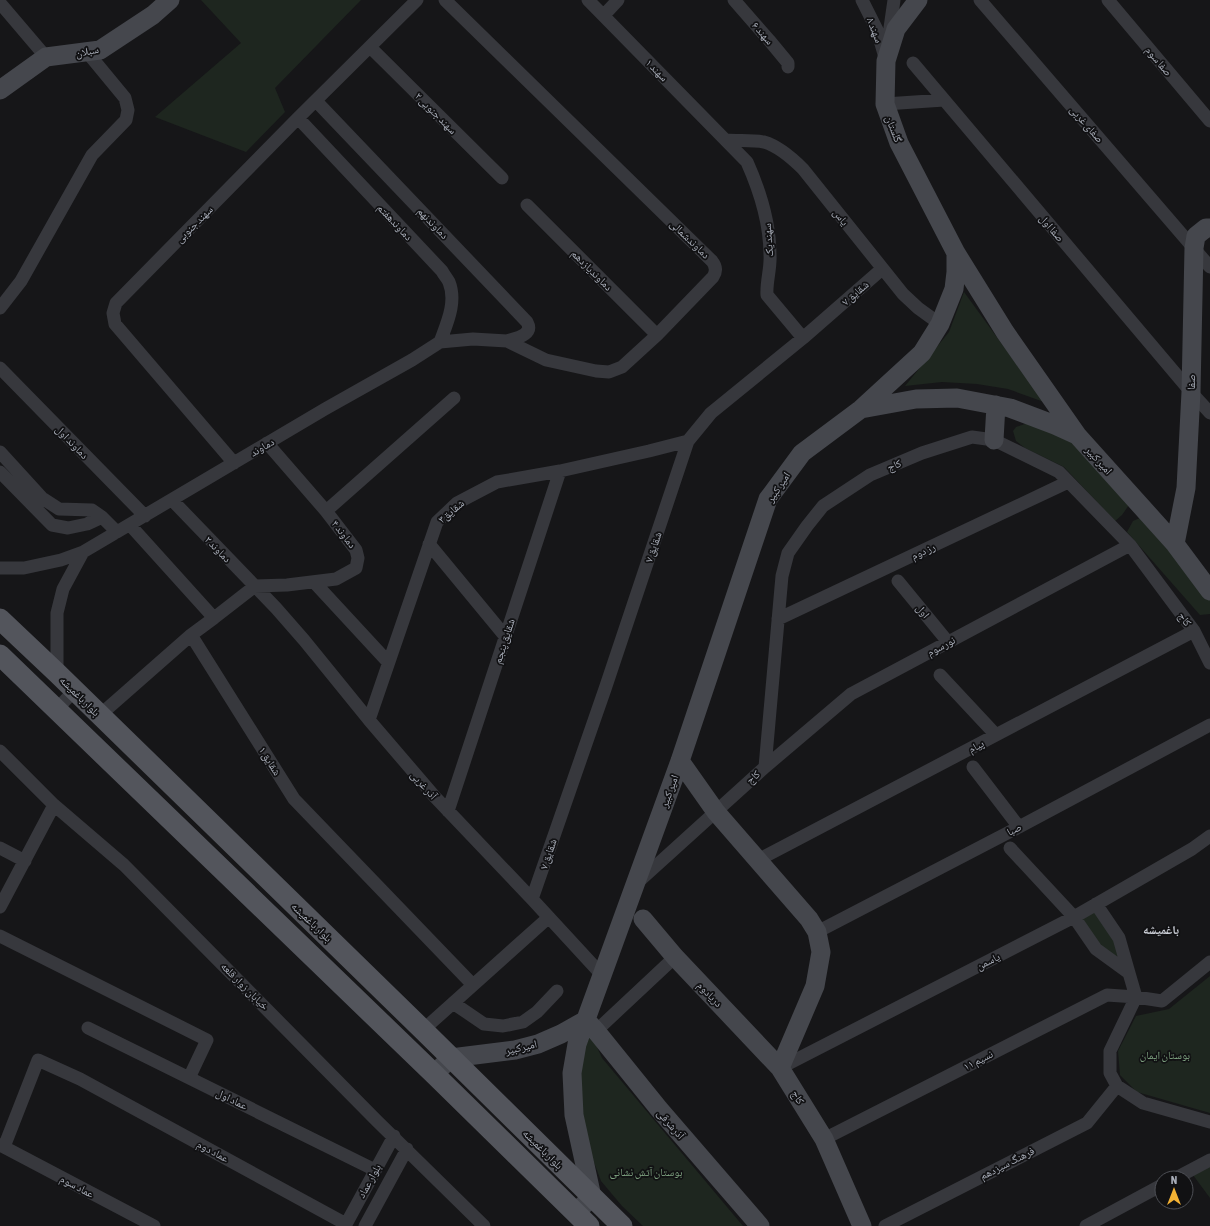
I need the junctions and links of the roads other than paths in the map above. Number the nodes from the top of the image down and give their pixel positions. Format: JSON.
{"nodes":[{"id":1,"x":170,"y":0,"type":"edge"},
{"id":2,"x":417,"y":0,"type":"edge"},
{"id":3,"x":445,"y":0,"type":"edge"},
{"id":4,"x":588,"y":0,"type":"edge"},
{"id":5,"x":618,"y":0,"type":"edge"},
{"id":6,"x":734,"y":0,"type":"edge"},
{"id":7,"x":862,"y":0,"type":"edge"},
{"id":8,"x":894,"y":0,"type":"edge"},
{"id":9,"x":918,"y":0,"type":"edge"},
{"id":10,"x":980,"y":0,"type":"edge"},
{"id":11,"x":1108,"y":0,"type":"edge"},
{"id":12,"x":0,"y":2,"type":"edge"},
{"id":13,"x":604,"y":15,"type":"junction"},
{"id":14,"x":370,"y":47,"type":"junction"},
{"id":15,"x":87,"y":52,"type":"junction"},
{"id":16,"x":46,"y":57,"type":"junction"},
{"id":17,"x":886,"y":61,"type":"junction"},
{"id":18,"x":913,"y":63,"type":"dead end"},
{"id":19,"x":788,"y":67,"type":"dead end"},
{"id":20,"x":0,"y":90,"type":"edge"},
{"id":21,"x":316,"y":100,"type":"junction"},
{"id":22,"x":944,"y":100,"type":"junction"},
{"id":23,"x":885,"y":104,"type":"junction"},
{"id":24,"x":298,"y":118,"type":"junction"},
{"id":25,"x":1210,"y":121,"type":"edge"},
{"id":26,"x":726,"y":140,"type":"junction"},
{"id":27,"x":502,"y":178,"type":"dead end"},
{"id":28,"x":527,"y":205,"type":"dead end"},
{"id":29,"x":1210,"y":228,"type":"edge"},
{"id":30,"x":1194,"y":248,"type":"junction"},
{"id":31,"x":956,"y":254,"type":"junction"},
{"id":32,"x":1210,"y":267,"type":"edge"},
{"id":33,"x":882,"y":269,"type":"junction"},
{"id":34,"x":0,"y":308,"type":"edge"},
{"id":35,"x":940,"y":324,"type":"junction"},
{"id":36,"x":657,"y":335,"type":"junction"},
{"id":37,"x":803,"y":338,"type":"junction"},
{"id":38,"x":507,"y":341,"type":"junction"},
{"id":39,"x":440,"y":342,"type":"junction"},
{"id":40,"x":0,"y":368,"type":"edge"},
{"id":41,"x":1191,"y":392,"type":"junction"},
{"id":42,"x":454,"y":398,"type":"dead end"},
{"id":43,"x":996,"y":405,"type":"junction"},
{"id":44,"x":861,"y":409,"type":"junction"},
{"id":45,"x":1210,"y":413,"type":"edge"},
{"id":46,"x":1077,"y":435,"type":"junction"},
{"id":47,"x":994,"y":440,"type":"junction"},
{"id":48,"x":688,"y":441,"type":"junction"},
{"id":49,"x":267,"y":443,"type":"junction"},
{"id":50,"x":0,"y":452,"type":"edge"},
{"id":51,"x":234,"y":463,"type":"junction"},
{"id":52,"x":560,"y":471,"type":"junction"},
{"id":53,"x":0,"y":472,"type":"edge"},
{"id":54,"x":1068,"y":482,"type":"junction"},
{"id":55,"x":172,"y":500,"type":"junction"},
{"id":56,"x":326,"y":511,"type":"junction"},
{"id":57,"x":144,"y":516,"type":"junction"},
{"id":58,"x":102,"y":517,"type":"junction"},
{"id":59,"x":130,"y":525,"type":"junction"},
{"id":60,"x":117,"y":532,"type":"junction"},
{"id":61,"x":429,"y":544,"type":"junction"},
{"id":62,"x":1175,"y":544,"type":"junction"},
{"id":63,"x":1130,"y":545,"type":"junction"},
{"id":64,"x":83,"y":552,"type":"junction"},
{"id":65,"x":0,"y":568,"type":"edge"},
{"id":66,"x":898,"y":580,"type":"dead end"},
{"id":67,"x":314,"y":582,"type":"junction"},
{"id":68,"x":255,"y":586,"type":"junction"},
{"id":69,"x":1210,"y":591,"type":"edge"},
{"id":70,"x":244,"y":596,"type":"dead end"},
{"id":71,"x":214,"y":618,"type":"junction"},
{"id":72,"x":0,"y":619,"type":"edge"},
{"id":73,"x":778,"y":620,"type":"junction"},
{"id":74,"x":1194,"y":631,"type":"junction"},
{"id":75,"x":191,"y":634,"type":"junction"},
{"id":76,"x":505,"y":636,"type":"junction"},
{"id":77,"x":948,"y":642,"type":"junction"},
{"id":78,"x":0,"y":655,"type":"edge"},
{"id":79,"x":388,"y":662,"type":"junction"},
{"id":80,"x":1210,"y":663,"type":"edge"},
{"id":81,"x":57,"y":673,"type":"junction"},
{"id":82,"x":940,"y":675,"type":"dead end"},
{"id":83,"x":74,"y":691,"type":"junction"},
{"id":84,"x":56,"y":710,"type":"junction"},
{"id":85,"x":100,"y":715,"type":"junction"},
{"id":86,"x":369,"y":720,"type":"junction"},
{"id":87,"x":1210,"y":725,"type":"edge"},
{"id":88,"x":996,"y":735,"type":"junction"},
{"id":89,"x":0,"y":752,"type":"edge"},
{"id":90,"x":680,"y":761,"type":"junction"},
{"id":91,"x":765,"y":767,"type":"junction"},
{"id":92,"x":973,"y":767,"type":"dead end"},
{"id":93,"x":54,"y":805,"type":"junction"},
{"id":94,"x":448,"y":811,"type":"junction"},
{"id":95,"x":716,"y":812,"type":"junction"},
{"id":96,"x":1019,"y":827,"type":"junction"},
{"id":97,"x":1210,"y":836,"type":"edge"},
{"id":98,"x":0,"y":848,"type":"edge"},
{"id":99,"x":1010,"y":848,"type":"dead end"},
{"id":100,"x":25,"y":860,"type":"junction"},
{"id":101,"x":758,"y":860,"type":"junction"},
{"id":102,"x":635,"y":886,"type":"junction"},
{"id":103,"x":532,"y":899,"type":"junction"},
{"id":104,"x":1096,"y":904,"type":"junction"},
{"id":105,"x":0,"y":907,"type":"edge"},
{"id":106,"x":1074,"y":917,"type":"junction"},
{"id":107,"x":548,"y":918,"type":"junction"},
{"id":108,"x":643,"y":919,"type":"dead end"},
{"id":109,"x":817,"y":932,"type":"junction"},
{"id":110,"x":0,"y":936,"type":"edge"},
{"id":111,"x":675,"y":957,"type":"junction"},
{"id":112,"x":1210,"y":962,"type":"edge"},
{"id":113,"x":1129,"y":973,"type":"junction"},
{"id":114,"x":602,"y":975,"type":"junction"},
{"id":115,"x":473,"y":985,"type":"junction"},
{"id":116,"x":557,"y":991,"type":"dead end"},
{"id":117,"x":1136,"y":996,"type":"junction"},
{"id":118,"x":453,"y":1003,"type":"junction"},
{"id":119,"x":591,"y":1025,"type":"junction"},
{"id":120,"x":88,"y":1028,"type":"dead end"},
{"id":121,"x":423,"y":1030,"type":"junction"},
{"id":122,"x":451,"y":1058,"type":"junction"},
{"id":123,"x":780,"y":1068,"type":"junction"},
{"id":124,"x":434,"y":1074,"type":"junction"},
{"id":125,"x":189,"y":1078,"type":"junction"},
{"id":126,"x":1117,"y":1086,"type":"junction"},
{"id":127,"x":1210,"y":1122,"type":"edge"},
{"id":128,"x":394,"y":1136,"type":"junction"},
{"id":129,"x":824,"y":1139,"type":"junction"},
{"id":130,"x":2,"y":1146,"type":"edge"},
{"id":131,"x":407,"y":1149,"type":"junction"},
{"id":132,"x":1210,"y":1160,"type":"edge"},
{"id":133,"x":375,"y":1170,"type":"junction"},
{"id":134,"x":1191,"y":1170,"type":"edge"},
{"id":135,"x":1154,"y":1189,"type":"edge"},
{"id":136,"x":592,"y":1196,"type":"junction"},
{"id":137,"x":582,"y":1220,"type":"edge"},
{"id":138,"x":345,"y":1225,"type":"edge"},
{"id":139,"x":154,"y":1226,"type":"edge"},
{"id":140,"x":365,"y":1226,"type":"edge"},
{"id":141,"x":484,"y":1226,"type":"edge"},
{"id":142,"x":622,"y":1226,"type":"edge"},
{"id":143,"x":760,"y":1226,"type":"edge"},
{"id":144,"x":862,"y":1226,"type":"edge"},
{"id":145,"x":885,"y":1226,"type":"edge"},
{"id":146,"x":1086,"y":1226,"type":"edge"}],
"edges":[{"from":1,"to":15,"type":"main road","name":"سبلان"},
{"from":2,"to":14,"type":"street","name":"سهند جنوبی"},
{"from":3,"to":36,"type":"street","name":"دماوندشمالی"},
{"from":4,"to":13,"type":"street","name":"سهند ۱"},
{"from":5,"to":13,"type":"street"},
{"from":6,"to":19,"type":"street","name":"سهند ۶"},
{"from":7,"to":17,"type":"street","name":"سهند ۸"},
{"from":8,"to":17,"type":"street"},
{"from":9,"to":17,"type":"main road","name":"گلستان"},
{"from":10,"to":30,"type":"street","name":"صفای غربی"},
{"from":11,"to":25,"type":"street","name":"صفا سوم"},
{"from":12,"to":16,"type":"street"},
{"from":13,"to":26,"type":"street","name":"سهند ۱"},
{"from":14,"to":21,"type":"street","name":"سهند جنوبی"},
{"from":14,"to":27,"type":"street","name":"سهند جنوبی ۲"},
{"from":15,"to":16,"type":"main road","name":"سبلان"},
{"from":15,"to":34,"type":"street"},
{"from":16,"to":20,"type":"main road","name":"سبلان"},
{"from":17,"to":23,"type":"main road","name":"گلستان"},
{"from":18,"to":22,"type":"street","name":"صفا اول"},
{"from":21,"to":24,"type":"street","name":"سهند جنوبی"},
{"from":21,"to":38,"type":"street","name":"دماوندنهم"},
{"from":22,"to":23,"type":"street"},
{"from":22,"to":41,"type":"street","name":"صفا اول"},
{"from":23,"to":31,"type":"main road","name":"گلستان"},
{"from":24,"to":39,"type":"street","name":"دماوندهفتم"},
{"from":24,"to":51,"type":"street","name":"سهند جنوبی"},
{"from":26,"to":33,"type":"street","name":"یاس"},
{"from":26,"to":37,"type":"street","name":"سهند یک"},
{"from":28,"to":36,"type":"street","name":"دماوندیازدهم"},
{"from":29,"to":30,"type":"main road","name":"صفا"},
{"from":30,"to":32,"type":"street","name":"صفای غربی"},
{"from":30,"to":41,"type":"main road","name":"صفا"},
{"from":31,"to":35,"type":"main road"},
{"from":31,"to":46,"type":"main road","name":"گلستان"},
{"from":33,"to":35,"type":"street","name":"یاس"},
{"from":33,"to":37,"type":"street","name":"شقایق ۷"},
{"from":35,"to":44,"type":"main road"},
{"from":36,"to":38,"type":"street","name":"دماوندشمالی"},
{"from":37,"to":48,"type":"street","name":"شقایق ۷"},
{"from":38,"to":39,"type":"street","name":"دماوندشمالی"},
{"from":39,"to":49,"type":"street","name":"دماوند"},
{"from":40,"to":57,"type":"street","name":"دماوند اول"},
{"from":41,"to":45,"type":"street","name":"صفا اول"},
{"from":41,"to":62,"type":"main road","name":"صفا"},
{"from":42,"to":56,"type":"street"},
{"from":43,"to":44,"type":"main road","name":"امیر کبیر"},
{"from":43,"to":46,"type":"main road","name":"امیر کبیر"},
{"from":43,"to":47,"type":"main road"},
{"from":44,"to":90,"type":"main road","name":"امیر کبیر"},
{"from":46,"to":62,"type":"main road","name":"امیر کبیر"},
{"from":47,"to":54,"type":"street","name":"کاج"},
{"from":47,"to":73,"type":"street","name":"کاج"},
{"from":48,"to":52,"type":"street","name":"شقایق۳"},
{"from":48,"to":103,"type":"street","name":"شقایق ۷"},
{"from":49,"to":51,"type":"street","name":"دماوند"},
{"from":49,"to":56,"type":"street","name":"دماوند ۴"},
{"from":50,"to":58,"type":"street"},
{"from":51,"to":55,"type":"street","name":"دماوند"},
{"from":52,"to":61,"type":"street","name":"شقایق۳"},
{"from":52,"to":76,"type":"street","name":"شقایق پنجم"},
{"from":53,"to":58,"type":"street"},
{"from":54,"to":63,"type":"street","name":"کاج"},
{"from":54,"to":73,"type":"street","name":"رز دوم"},
{"from":55,"to":57,"type":"street","name":"دماوند"},
{"from":55,"to":68,"type":"street","name":"دماوند ۲"},
{"from":56,"to":67,"type":"street","name":"دماوند ۴"},
{"from":57,"to":59,"type":"street","name":"دماوند"},
{"from":58,"to":60,"type":"street"},
{"from":59,"to":60,"type":"street","name":"دماوند"},
{"from":59,"to":71,"type":"street"},
{"from":60,"to":64,"type":"street","name":"دماوند"},
{"from":61,"to":76,"type":"street"},
{"from":61,"to":79,"type":"street","name":"شقایق۳"},
{"from":62,"to":69,"type":"main road","name":"امیر کبیر"},
{"from":63,"to":74,"type":"street","name":"کاج"},
{"from":63,"to":77,"type":"street","name":"نورسوم"},
{"from":64,"to":65,"type":"street","name":"دماوند"},
{"from":64,"to":81,"type":"street"},
{"from":66,"to":77,"type":"street","name":"اول"},
{"from":67,"to":68,"type":"street","name":"دماوند ۴"},
{"from":67,"to":79,"type":"street"},
{"from":68,"to":70,"type":"street"},
{"from":68,"to":71,"type":"street"},
{"from":68,"to":86,"type":"street","name":"آذر غربی"},
{"from":71,"to":75,"type":"street"},
{"from":72,"to":81,"type":"main road","name":"بلوار باغمیشه"},
{"from":73,"to":91,"type":"street","name":"کاج"},
{"from":74,"to":80,"type":"street","name":"کاج"},
{"from":74,"to":88,"type":"street","name":"پیام"},
{"from":75,"to":85,"type":"street"},
{"from":75,"to":115,"type":"street","name":"شقایق ۱"},
{"from":76,"to":94,"type":"street","name":"شقایق پنجم"},
{"from":77,"to":91,"type":"street","name":"نورسوم"},
{"from":78,"to":84,"type":"main road","name":"بلوار باغمیشه"},
{"from":79,"to":86,"type":"street","name":"شقایق۳"},
{"from":81,"to":83,"type":"main road","name":"بلوار باغمیشه"},
{"from":82,"to":88,"type":"street"},
{"from":83,"to":84,"type":"street"},
{"from":83,"to":85,"type":"main road","name":"بلوار باغمیشه"},
{"from":84,"to":124,"type":"main road","name":"بلوار باغمیشه"},
{"from":85,"to":121,"type":"main road","name":"بلوار باغمیشه"},
{"from":86,"to":94,"type":"street","name":"آذر غربی"},
{"from":87,"to":96,"type":"street","name":"صبا"},
{"from":88,"to":101,"type":"street","name":"پیام"},
{"from":89,"to":93,"type":"street","name":"خیابان زوار قلعه"},
{"from":90,"to":95,"type":"main road"},
{"from":90,"to":102,"type":"main road","name":"امیر کبیر"},
{"from":91,"to":95,"type":"street","name":"کاج"},
{"from":92,"to":96,"type":"street"},
{"from":93,"to":100,"type":"street"},
{"from":93,"to":128,"type":"street","name":"خیابان زوار قلعه"},
{"from":94,"to":103,"type":"street","name":"آذر غربی"},
{"from":95,"to":101,"type":"main road"},
{"from":95,"to":102,"type":"street","name":"کاج"},
{"from":96,"to":109,"type":"street","name":"صبا"},
{"from":97,"to":104,"type":"street","name":"یاسمن"},
{"from":98,"to":100,"type":"street"},
{"from":99,"to":106,"type":"street"},
{"from":100,"to":105,"type":"street"},
{"from":101,"to":109,"type":"main road"},
{"from":102,"to":114,"type":"main road","name":"امیر کبیر"},
{"from":103,"to":107,"type":"street","name":"آذر غربی"},
{"from":104,"to":106,"type":"street","name":"یاسمن"},
{"from":104,"to":113,"type":"street"},
{"from":106,"to":113,"type":"street"},
{"from":106,"to":123,"type":"street","name":"یاسمن"},
{"from":107,"to":114,"type":"street","name":"آذر غربی"},
{"from":107,"to":115,"type":"street"},
{"from":108,"to":111,"type":"main road","name":"دریادوم"},
{"from":109,"to":123,"type":"main road"},
{"from":110,"to":125,"type":"street"},
{"from":111,"to":119,"type":"street"},
{"from":111,"to":123,"type":"main road","name":"دریادوم"},
{"from":112,"to":117,"type":"street","name":"نسیم ۱۱"},
{"from":113,"to":117,"type":"street"},
{"from":114,"to":119,"type":"main road","name":"امیر کبیر"},
{"from":115,"to":118,"type":"street"},
{"from":116,"to":118,"type":"street"},
{"from":117,"to":126,"type":"street"},
{"from":117,"to":129,"type":"street","name":"نسیم ۱۱"},
{"from":118,"to":121,"type":"street"},
{"from":119,"to":122,"type":"main road","name":"امیرکبیر"},
{"from":119,"to":136,"type":"main road","name":"امیر کبیر"},
{"from":119,"to":143,"type":"main road","name":"آذرشرقی"},
{"from":120,"to":125,"type":"street","name":"عماد اول"},
{"from":121,"to":122,"type":"main road","name":"بلوار باغمیشه"},
{"from":122,"to":124,"type":"main road"},
{"from":122,"to":136,"type":"main road","name":"بلوار باغمیشه"},
{"from":123,"to":129,"type":"main road","name":"کاج"},
{"from":124,"to":137,"type":"main road","name":"بلوار باغمیشه"},
{"from":125,"to":133,"type":"street","name":"عماد اول"},
{"from":126,"to":127,"type":"street"},
{"from":126,"to":145,"type":"street","name":"فرهنگ سیزدهم"},
{"from":128,"to":131,"type":"street","name":"خیابان زوار قلعه"},
{"from":128,"to":133,"type":"street","name":"بلوار عماد"},
{"from":129,"to":144,"type":"main road","name":"کاج"},
{"from":130,"to":138,"type":"street","name":"عماد دوم"},
{"from":130,"to":139,"type":"street","name":"عماد سوم"},
{"from":131,"to":140,"type":"street","name":"بلوار عماد"},
{"from":131,"to":141,"type":"street","name":"خیابان زوار قلعه"},
{"from":132,"to":134,"type":"street"},
{"from":133,"to":138,"type":"street","name":"بلوار عماد"},
{"from":135,"to":146,"type":"street"},
{"from":136,"to":137,"type":"main road"},
{"from":136,"to":142,"type":"main road","name":"بلوار باغمیشه"}]}
